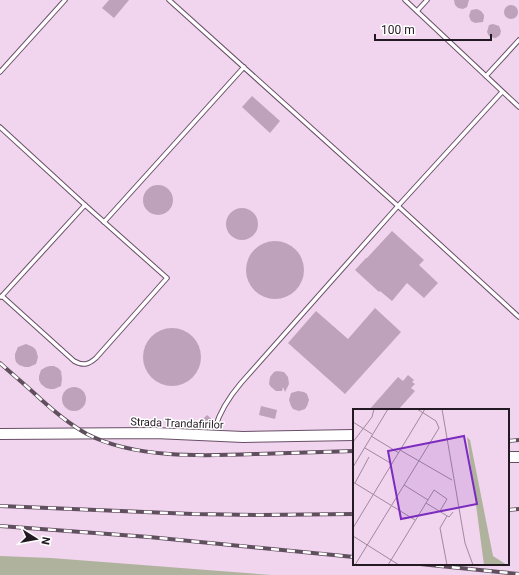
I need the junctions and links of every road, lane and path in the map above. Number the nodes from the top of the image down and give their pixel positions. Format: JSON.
{"nodes":[{"id":1,"x":65,"y":0,"type":"edge"},
{"id":2,"x":169,"y":0,"type":"edge"},
{"id":3,"x":405,"y":0,"type":"edge"},
{"id":4,"x":427,"y":0,"type":"edge"},
{"id":5,"x":417,"y":11,"type":"junction"},
{"id":6,"x":519,"y":40,"type":"edge"},
{"id":7,"x":244,"y":67,"type":"junction"},
{"id":8,"x":0,"y":72,"type":"edge"},
{"id":9,"x":486,"y":76,"type":"junction"},
{"id":10,"x":502,"y":92,"type":"junction"},
{"id":11,"x":519,"y":107,"type":"edge"},
{"id":12,"x":0,"y":127,"type":"edge"},
{"id":13,"x":85,"y":205,"type":"junction"},
{"id":14,"x":398,"y":206,"type":"junction"},
{"id":15,"x":104,"y":222,"type":"junction"},
{"id":16,"x":1,"y":297,"type":"edge"},
{"id":17,"x":519,"y":317,"type":"edge"},
{"id":18,"x":216,"y":428,"type":"dead end"},
{"id":19,"x":0,"y":434,"type":"edge"},
{"id":20,"x":353,"y":435,"type":"edge"},
{"id":21,"x":509,"y":456,"type":"edge"},
{"id":22,"x":519,"y":457,"type":"edge"}],
"edges":[{"from":1,"to":8,"type":"lane"},
{"from":2,"to":7,"type":"lane"},
{"from":3,"to":5,"type":"lane"},
{"from":4,"to":5,"type":"lane"},
{"from":5,"to":9,"type":"lane"},
{"from":6,"to":9,"type":"lane"},
{"from":7,"to":14,"type":"lane"},
{"from":7,"to":15,"type":"lane"},
{"from":9,"to":10,"type":"lane"},
{"from":10,"to":11,"type":"lane"},
{"from":10,"to":14,"type":"lane"},
{"from":12,"to":13,"type":"lane"},
{"from":13,"to":15,"type":"lane"},
{"from":13,"to":16,"type":"lane"},
{"from":14,"to":17,"type":"lane"},
{"from":14,"to":18,"type":"lane"},
{"from":15,"to":16,"type":"lane"},
{"from":19,"to":20,"type":"main road","name":"Strada Trandafirilor"},
{"from":21,"to":22,"type":"main road"}]}
